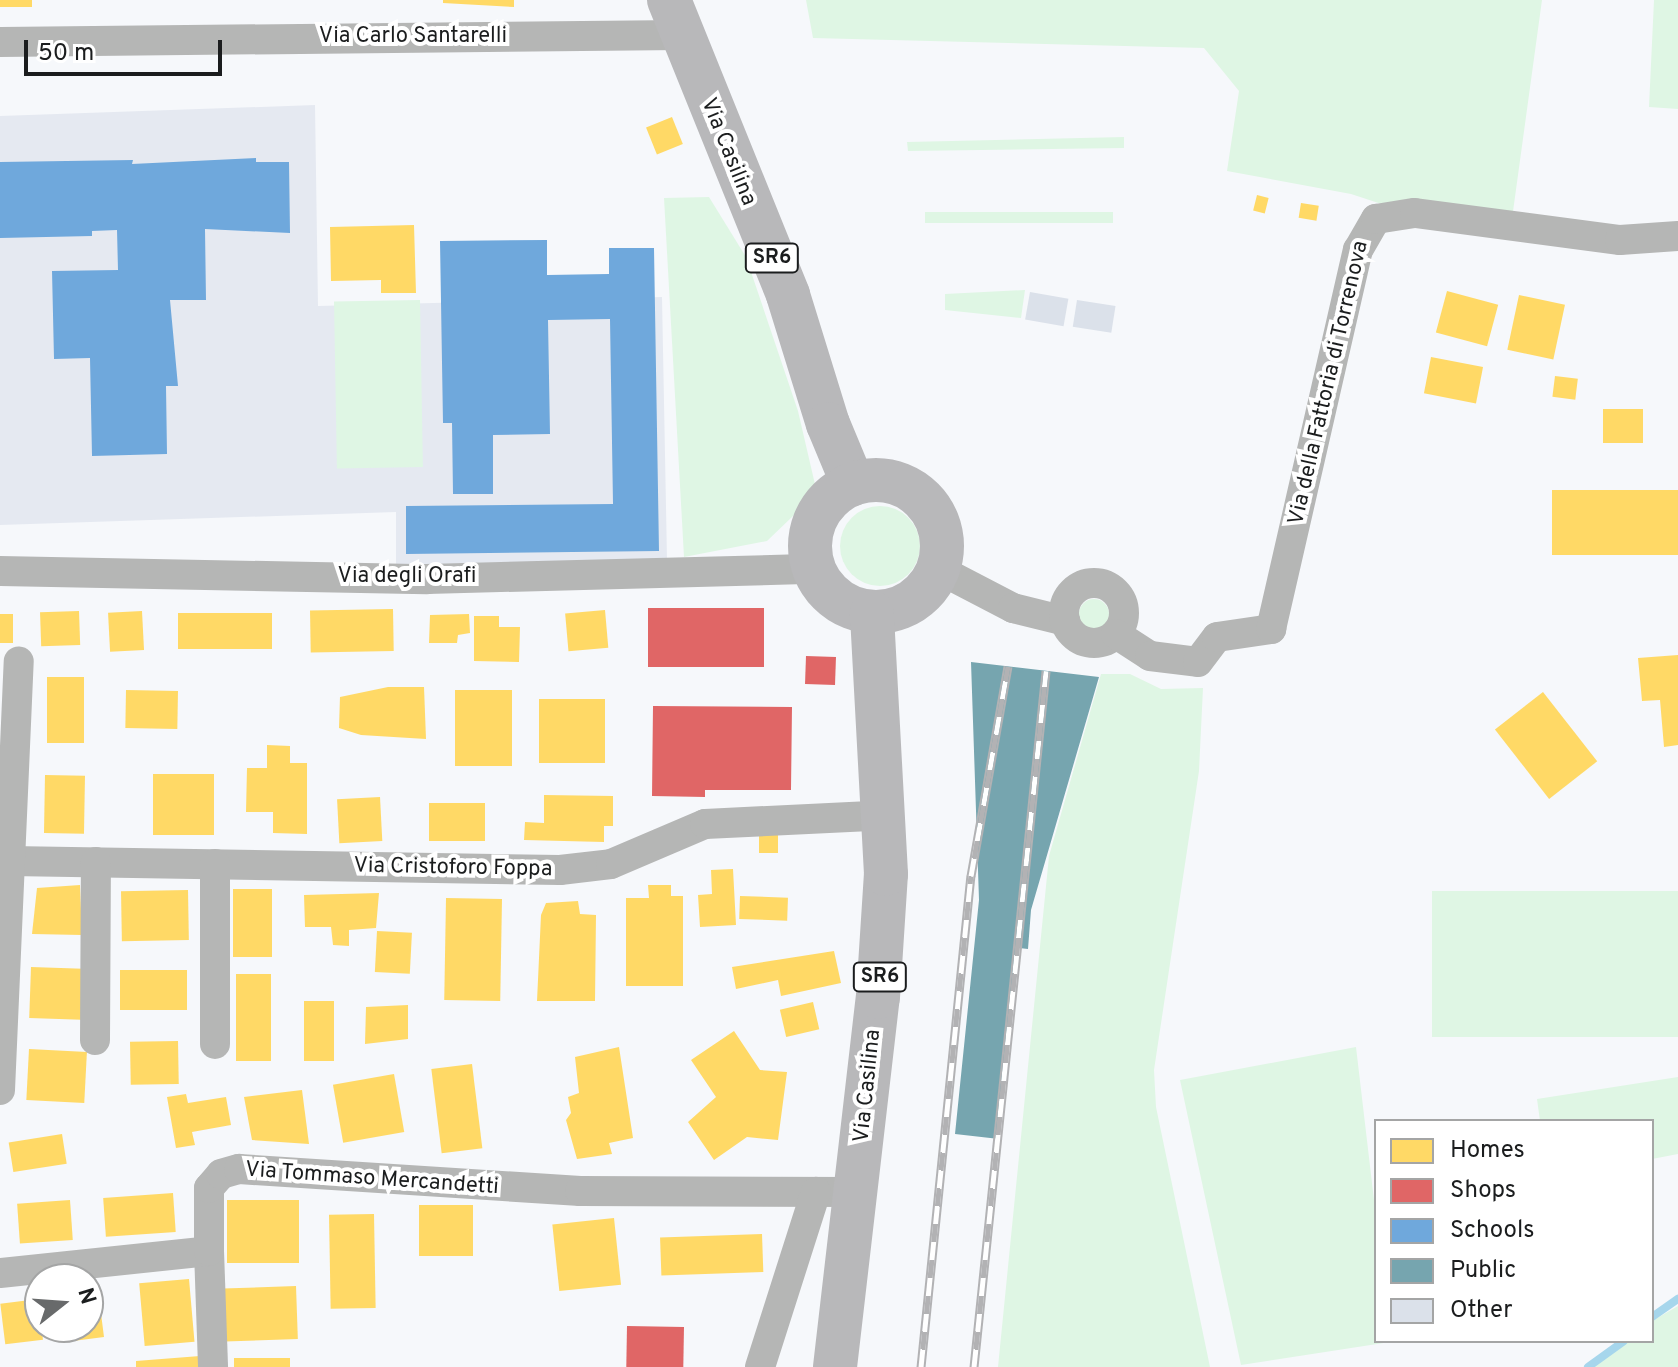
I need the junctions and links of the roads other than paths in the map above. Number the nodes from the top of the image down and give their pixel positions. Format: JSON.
{"nodes":[{"id":1,"x":675,"y":18,"type":"edge"},
{"id":2,"x":0,"y":42,"type":"edge"},
{"id":3,"x":1678,"y":236,"type":"edge"},
{"id":4,"x":853,"y":484,"type":"junction"},
{"id":5,"x":814,"y":569,"type":"junction"},
{"id":6,"x":938,"y":569,"type":"junction"},
{"id":7,"x":0,"y":571,"type":"edge"},
{"id":8,"x":872,"y":612,"type":"junction"},
{"id":9,"x":1065,"y":621,"type":"junction"},
{"id":10,"x":1116,"y":634,"type":"junction"},
{"id":11,"x":19,"y":661,"type":"dead end"},
{"id":12,"x":886,"y":815,"type":"junction"},
{"id":13,"x":10,"y":861,"type":"junction"},
{"id":14,"x":96,"y":862,"type":"junction"},
{"id":15,"x":215,"y":864,"type":"junction"},
{"id":16,"x":95,"y":1040,"type":"dead end"},
{"id":17,"x":215,"y":1044,"type":"dead end"},
{"id":18,"x":0,"y":1090,"type":"edge"},
{"id":19,"x":836,"y":1192,"type":"junction"},
{"id":20,"x":209,"y":1251,"type":"junction"},
{"id":21,"x":0,"y":1273,"type":"edge"},
{"id":22,"x":213,"y":1367,"type":"edge"},
{"id":23,"x":760,"y":1367,"type":"edge"},
{"id":24,"x":835,"y":1367,"type":"edge"}],
"edges":[{"from":1,"to":2,"type":"street","name":"Via Carlo Santarelli"},
{"from":1,"to":4,"type":"main road","name":"Via Casilina","number":"SR6"},
{"from":3,"to":10,"type":"street","name":"Via della Fattoria di Torrenova"},
{"from":4,"to":5,"type":"main road"},
{"from":4,"to":6,"type":"main road"},
{"from":5,"to":7,"type":"street","name":"Via degli Orafi"},
{"from":5,"to":8,"type":"main road"},
{"from":6,"to":8,"type":"main road"},
{"from":6,"to":9,"type":"street"},
{"from":8,"to":12,"type":"main road","name":"Via Casilina","number":"SR6"},
{"from":9,"to":10,"type":"street"},
{"from":9,"to":10,"type":"street"},
{"from":11,"to":13,"type":"street"},
{"from":12,"to":15,"type":"street","name":"Via Cristoforo Foppa"},
{"from":12,"to":19,"type":"main road","name":"Via Casilina","number":"SR6"},
{"from":13,"to":14,"type":"street","name":"Via Cristoforo Foppa"},
{"from":13,"to":18,"type":"street"},
{"from":14,"to":15,"type":"street","name":"Via Cristoforo Foppa"},
{"from":14,"to":16,"type":"street"},
{"from":15,"to":17,"type":"street"},
{"from":19,"to":20,"type":"street","name":"Via Tommaso Mercandetti"},
{"from":19,"to":23,"type":"street"},
{"from":19,"to":24,"type":"main road","name":"Via Casilina","number":"SR6"},
{"from":20,"to":21,"type":"street"},
{"from":20,"to":22,"type":"street"}]}
